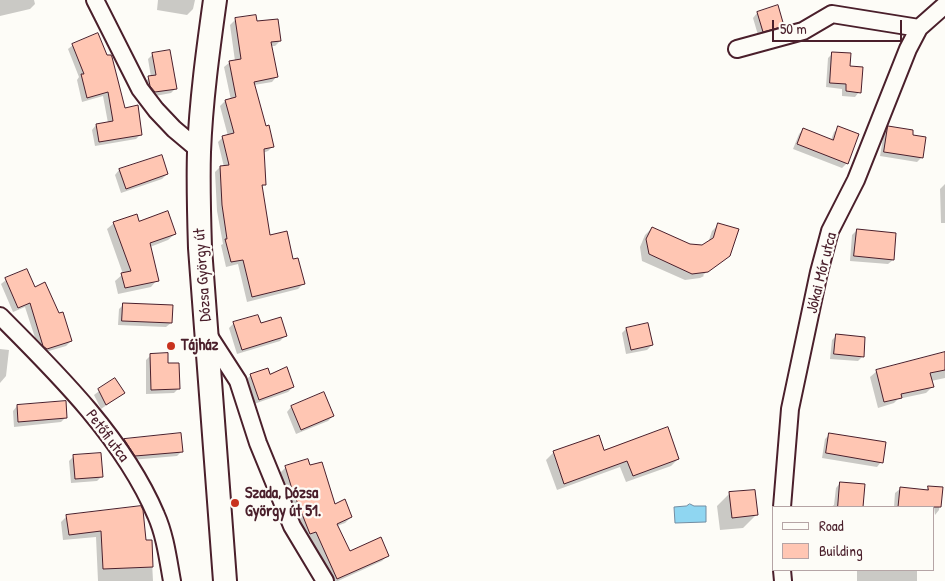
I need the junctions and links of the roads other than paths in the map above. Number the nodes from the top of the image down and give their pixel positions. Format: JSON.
{"nodes":[{"id":1,"x":95,"y":0,"type":"edge"},
{"id":2,"x":216,"y":0,"type":"edge"},
{"id":3,"x":945,"y":5,"type":"edge"},
{"id":4,"x":919,"y":28,"type":"junction"},
{"id":5,"x":738,"y":49,"type":"dead end"},
{"id":6,"x":199,"y":150,"type":"junction"},
{"id":7,"x":0,"y":316,"type":"edge"},
{"id":8,"x":207,"y":332,"type":"junction"},
{"id":9,"x":782,"y":506,"type":"edge"},
{"id":10,"x":172,"y":581,"type":"edge"},
{"id":11,"x":225,"y":581,"type":"edge"},
{"id":12,"x":325,"y":581,"type":"edge"}],
"edges":[{"from":1,"to":6,"type":"street"},
{"from":2,"to":6,"type":"main road","name":"Dózsa György út"},
{"from":3,"to":4,"type":"street","name":"Jókai Mór utca"},
{"from":4,"to":5,"type":"street"},
{"from":4,"to":9,"type":"street","name":"Jókai Mór utca"},
{"from":6,"to":8,"type":"main road","name":"Dózsa György út"},
{"from":7,"to":10,"type":"street","name":"Petőfi utca"},
{"from":8,"to":11,"type":"main road","name":"Dózsa György út"},
{"from":8,"to":12,"type":"street"}]}
